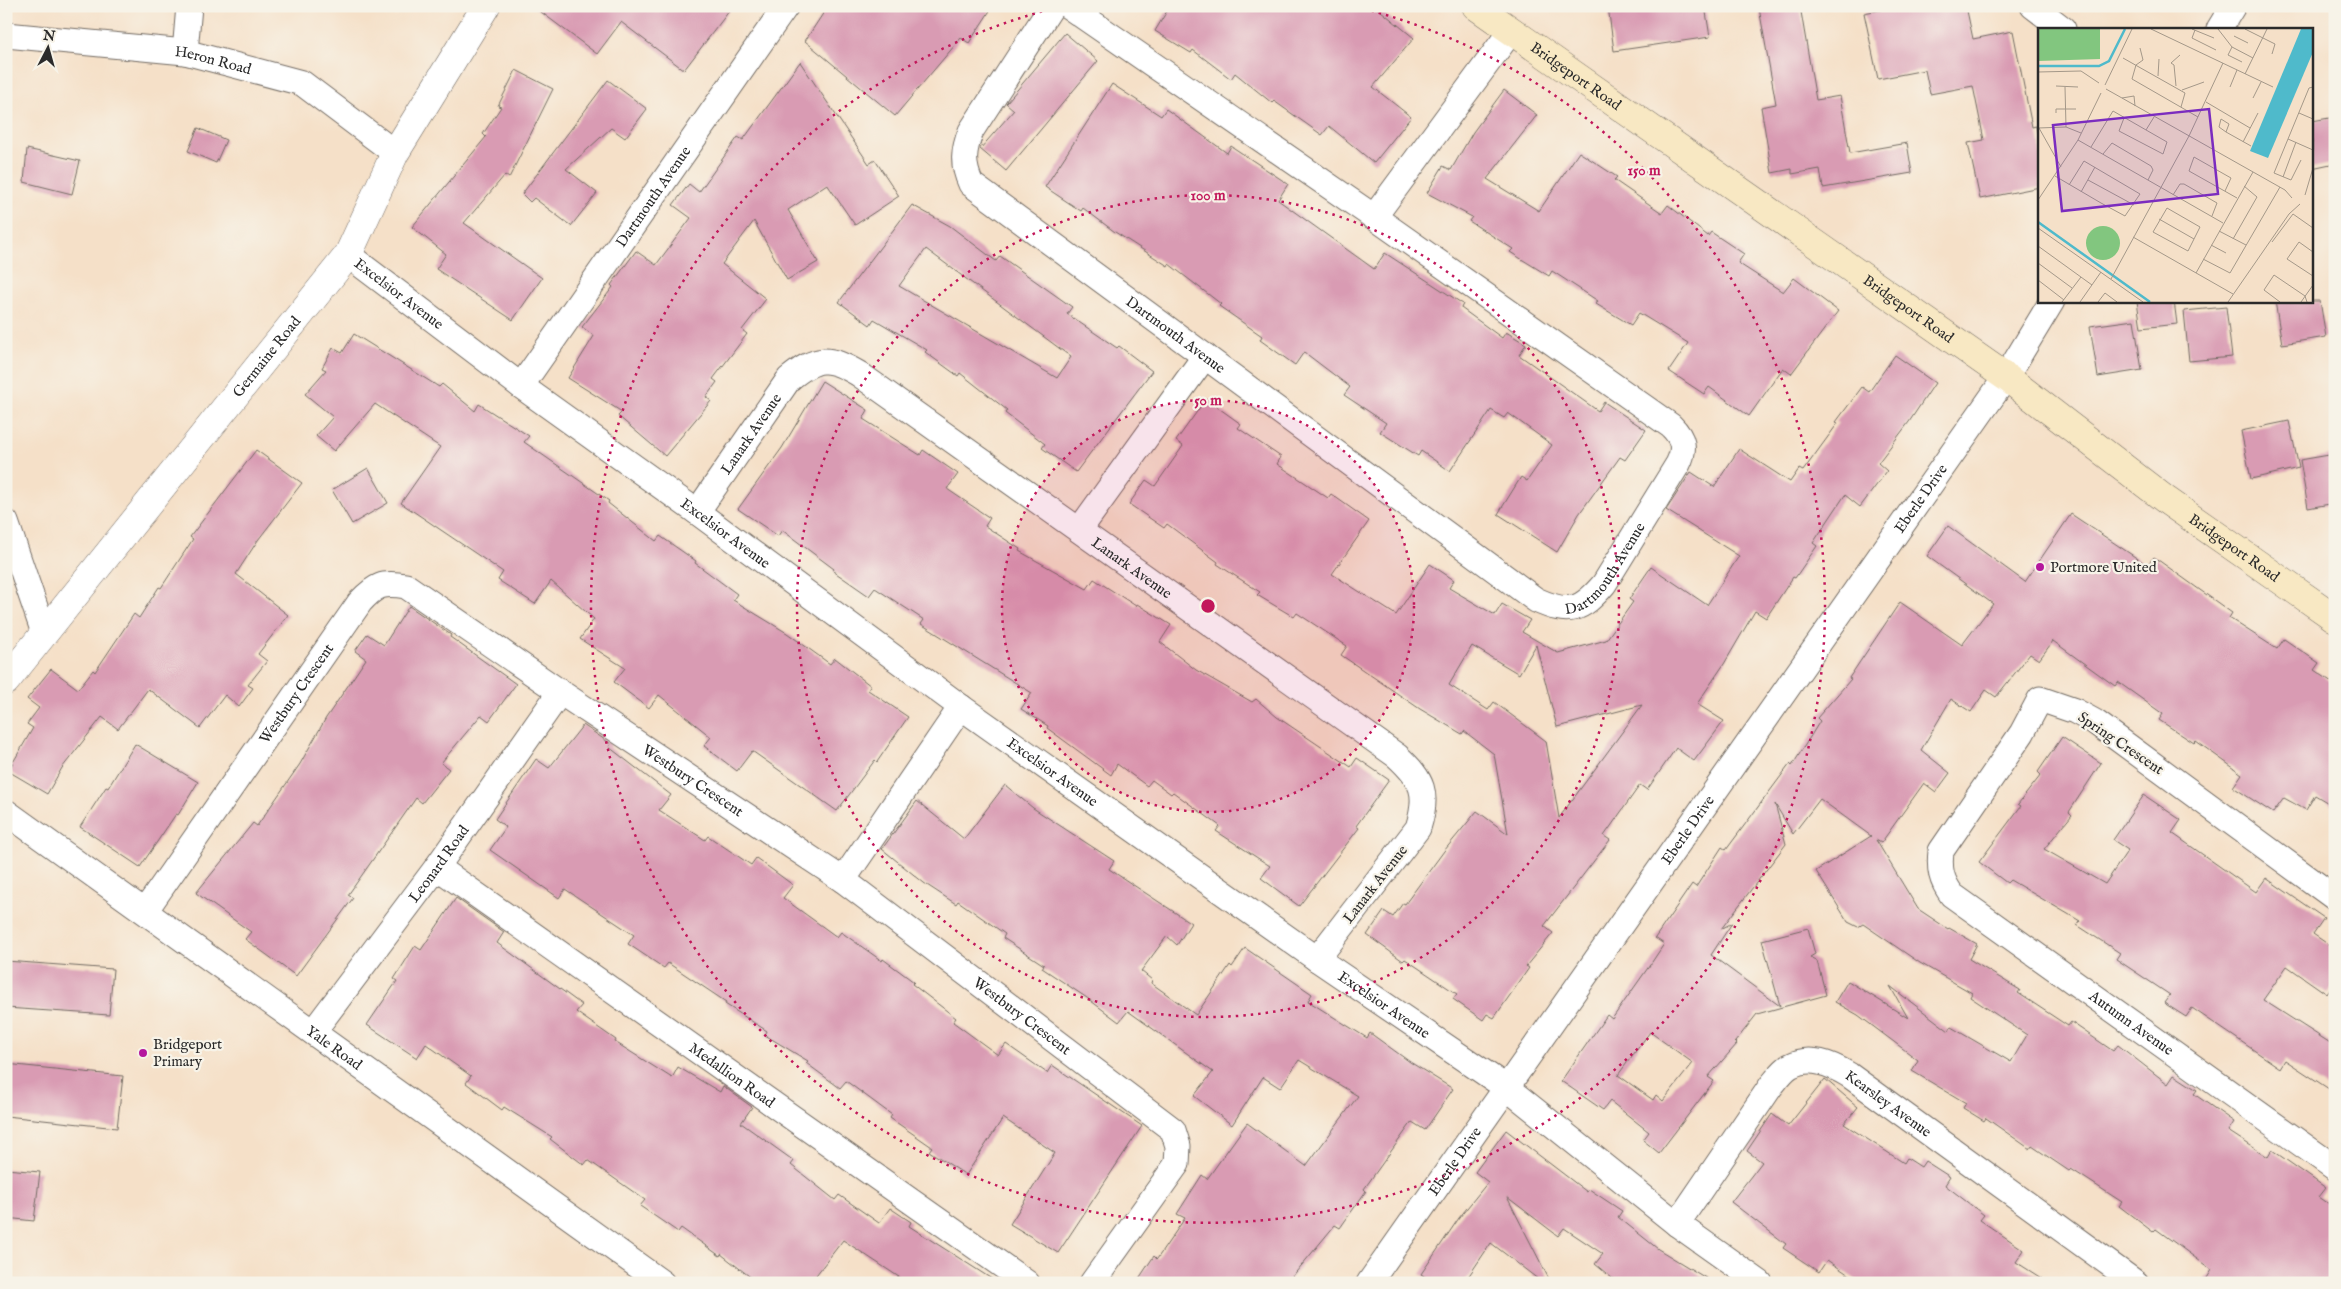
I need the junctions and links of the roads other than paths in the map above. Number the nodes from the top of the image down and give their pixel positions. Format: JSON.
{"nodes":[{"id":1,"x":189,"y":6,"type":"edge"},
{"id":2,"x":486,"y":6,"type":"edge"},
{"id":3,"x":786,"y":6,"type":"edge"},
{"id":4,"x":1052,"y":6,"type":"edge"},
{"id":5,"x":1068,"y":6,"type":"edge"},
{"id":6,"x":1476,"y":6,"type":"edge"},
{"id":7,"x":2033,"y":6,"type":"edge"},
{"id":8,"x":2233,"y":6,"type":"edge"},
{"id":9,"x":2062,"y":28,"type":"edge"},
{"id":10,"x":2220,"y":28,"type":"edge"},
{"id":11,"x":1511,"y":31,"type":"junction"},
{"id":12,"x":6,"y":35,"type":"edge"},
{"id":13,"x":185,"y":52,"type":"junction"},
{"id":14,"x":395,"y":153,"type":"junction"},
{"id":15,"x":1374,"y":217,"type":"junction"},
{"id":16,"x":348,"y":255,"type":"junction"},
{"id":17,"x":2051,"y":302,"type":"edge"},
{"id":18,"x":1205,"y":356,"type":"junction"},
{"id":19,"x":2006,"y":377,"type":"junction"},
{"id":20,"x":521,"y":386,"type":"junction"},
{"id":21,"x":697,"y":512,"type":"junction"},
{"id":22,"x":6,"y":522,"type":"edge"},
{"id":23,"x":1080,"y":530,"type":"junction"},
{"id":24,"x":2335,"y":618,"type":"edge"},
{"id":25,"x":44,"y":634,"type":"junction"},
{"id":26,"x":6,"y":681,"type":"edge"},
{"id":27,"x":560,"y":692,"type":"junction"},
{"id":28,"x":961,"y":707,"type":"junction"},
{"id":29,"x":6,"y":812,"type":"edge"},
{"id":30,"x":436,"y":868,"type":"junction"},
{"id":31,"x":1939,"y":870,"type":"joint"},
{"id":32,"x":843,"y":880,"type":"junction"},
{"id":33,"x":2335,"y":898,"type":"edge"},
{"id":34,"x":145,"y":912,"type":"junction"},
{"id":35,"x":1317,"y":959,"type":"junction"},
{"id":36,"x":313,"y":1032,"type":"junction"},
{"id":37,"x":1508,"y":1088,"type":"junction"},
{"id":38,"x":2335,"y":1168,"type":"edge"},
{"id":39,"x":1677,"y":1224,"type":"junction"},
{"id":40,"x":662,"y":1283,"type":"edge"},
{"id":41,"x":1027,"y":1283,"type":"edge"},
{"id":42,"x":1092,"y":1283,"type":"edge"},
{"id":43,"x":1369,"y":1283,"type":"edge"},
{"id":44,"x":1760,"y":1283,"type":"edge"},
{"id":45,"x":2136,"y":1283,"type":"edge"}],
"edges":[{"from":1,"to":13,"type":"street"},
{"from":2,"to":14,"type":"street","name":"Germaine Road"},
{"from":3,"to":20,"type":"street","name":"Dartmouth Avenue"},
{"from":4,"to":18,"type":"street","name":"Dartmouth Avenue"},
{"from":5,"to":15,"type":"street","name":"Dartmouth Avenue"},
{"from":6,"to":11,"type":"main road","name":"Bridgeport Road"},
{"from":7,"to":9,"type":"street"},
{"from":8,"to":10,"type":"street"},
{"from":11,"to":15,"type":"street"},
{"from":11,"to":19,"type":"main road","name":"Bridgeport Road"},
{"from":12,"to":13,"type":"street","name":"Heron Road"},
{"from":13,"to":14,"type":"street","name":"Heron Road"},
{"from":14,"to":16,"type":"street","name":"Germaine Road"},
{"from":15,"to":18,"type":"street","name":"Dartmouth Avenue"},
{"from":16,"to":20,"type":"street","name":"Excelsior Avenue"},
{"from":16,"to":25,"type":"street","name":"Germaine Road"},
{"from":17,"to":19,"type":"street","name":"Eberle Drive"},
{"from":18,"to":23,"type":"street"},
{"from":19,"to":24,"type":"main road","name":"Bridgeport Road"},
{"from":19,"to":37,"type":"street","name":"Eberle Drive"},
{"from":20,"to":21,"type":"street","name":"Excelsior Avenue"},
{"from":21,"to":23,"type":"street","name":"Lanark Avenue"},
{"from":21,"to":28,"type":"street","name":"Excelsior Avenue"},
{"from":22,"to":25,"type":"street"},
{"from":23,"to":35,"type":"street","name":"Lanark Avenue"},
{"from":25,"to":26,"type":"street","name":"Germaine Road"},
{"from":27,"to":30,"type":"street","name":"Leonard Road"},
{"from":27,"to":32,"type":"street","name":"Westbury Crescent"},
{"from":27,"to":34,"type":"street","name":"Westbury Crescent"},
{"from":28,"to":32,"type":"street"},
{"from":28,"to":35,"type":"street","name":"Excelsior Avenue"},
{"from":29,"to":34,"type":"street","name":"Yale Road"},
{"from":30,"to":36,"type":"street","name":"Leonard Road"},
{"from":30,"to":41,"type":"street","name":"Medallion Road"},
{"from":31,"to":33,"type":"street","name":"Spring Crescent"},
{"from":31,"to":38,"type":"street","name":"Autumn Avenue"},
{"from":32,"to":42,"type":"street","name":"Westbury Crescent"},
{"from":34,"to":36,"type":"street","name":"Yale Road"},
{"from":35,"to":37,"type":"street","name":"Excelsior Avenue"},
{"from":36,"to":40,"type":"street","name":"Yale Road"},
{"from":37,"to":39,"type":"street","name":"Excelsior Avenue"},
{"from":37,"to":43,"type":"street","name":"Eberle Drive"},
{"from":39,"to":44,"type":"street","name":"Excelsior Avenue"},
{"from":39,"to":45,"type":"street","name":"Kearsley Avenue"}]}
